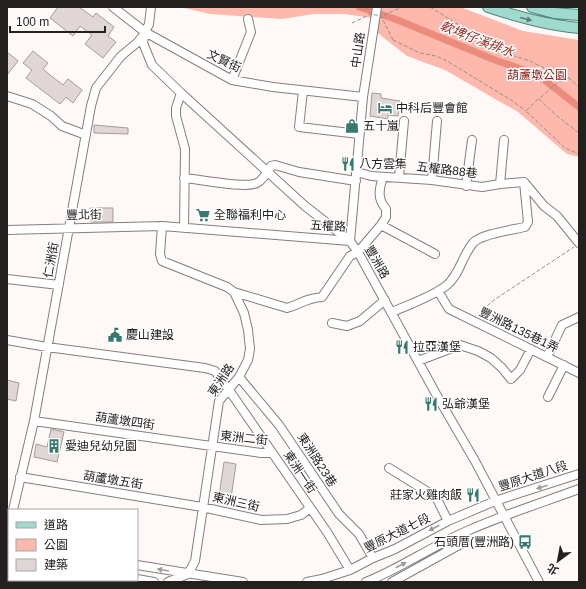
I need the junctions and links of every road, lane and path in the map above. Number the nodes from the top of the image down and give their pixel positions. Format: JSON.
{"nodes":[{"id":1,"x":113,"y":7,"type":"edge"},
{"id":2,"x":151,"y":7,"type":"edge"},
{"id":3,"x":365,"y":7,"type":"edge"},
{"id":4,"x":377,"y":7,"type":"edge"},
{"id":5,"x":402,"y":7,"type":"edge"},
{"id":6,"x":430,"y":7,"type":"edge"},
{"id":7,"x":488,"y":7,"type":"edge"},
{"id":8,"x":532,"y":7,"type":"edge"},
{"id":9,"x":371,"y":14,"type":"junction"},
{"id":10,"x":579,"y":15,"type":"edge"},
{"id":11,"x":381,"y":16,"type":"junction"},
{"id":12,"x":248,"y":19,"type":"dead end"},
{"id":13,"x":352,"y":23,"type":"dead end"},
{"id":14,"x":579,"y":28,"type":"edge"},
{"id":15,"x":145,"y":32,"type":"junction"},
{"id":16,"x":569,"y":78,"type":"junction"},
{"id":17,"x":232,"y":80,"type":"junction"},
{"id":18,"x":579,"y":87,"type":"edge"},
{"id":19,"x":302,"y":91,"type":"junction"},
{"id":20,"x":181,"y":93,"type":"junction"},
{"id":21,"x":7,"y":96,"type":"edge"},
{"id":22,"x":363,"y":98,"type":"junction"},
{"id":23,"x":539,"y":99,"type":"junction"},
{"id":24,"x":526,"y":111,"type":"junction"},
{"id":25,"x":404,"y":121,"type":"dead end"},
{"id":26,"x":437,"y":121,"type":"dead end"},
{"id":27,"x":579,"y":133,"type":"edge"},
{"id":28,"x":359,"y":134,"type":"junction"},
{"id":29,"x":86,"y":135,"type":"junction"},
{"id":30,"x":472,"y":140,"type":"dead end"},
{"id":31,"x":504,"y":140,"type":"dead end"},
{"id":32,"x":579,"y":154,"type":"edge"},
{"id":33,"x":268,"y":172,"type":"junction"},
{"id":34,"x":356,"y":176,"type":"junction"},
{"id":35,"x":384,"y":177,"type":"junction"},
{"id":36,"x":399,"y":177,"type":"junction"},
{"id":37,"x":184,"y":178,"type":"junction"},
{"id":38,"x":432,"y":180,"type":"junction"},
{"id":39,"x":524,"y":182,"type":"junction"},
{"id":40,"x":500,"y":184,"type":"junction"},
{"id":41,"x":466,"y":186,"type":"junction"},
{"id":42,"x":381,"y":225,"type":"junction"},
{"id":43,"x":162,"y":226,"type":"junction"},
{"id":44,"x":69,"y":228,"type":"junction"},
{"id":45,"x":184,"y":228,"type":"junction"},
{"id":46,"x":7,"y":230,"type":"edge"},
{"id":47,"x":350,"y":241,"type":"junction"},
{"id":48,"x":579,"y":243,"type":"edge"},
{"id":49,"x":358,"y":252,"type":"junction"},
{"id":50,"x":435,"y":254,"type":"dead end"},
{"id":51,"x":7,"y":279,"type":"edge"},
{"id":52,"x":58,"y":285,"type":"junction"},
{"id":53,"x":438,"y":291,"type":"junction"},
{"id":54,"x":234,"y":292,"type":"junction"},
{"id":55,"x":384,"y":300,"type":"junction"},
{"id":56,"x":392,"y":312,"type":"junction"},
{"id":57,"x":579,"y":317,"type":"edge"},
{"id":58,"x":476,"y":322,"type":"junction"},
{"id":59,"x":332,"y":323,"type":"dead end"},
{"id":60,"x":7,"y":340,"type":"edge"},
{"id":61,"x":47,"y":347,"type":"junction"},
{"id":62,"x":531,"y":349,"type":"junction"},
{"id":63,"x":547,"y":357,"type":"junction"},
{"id":64,"x":418,"y":361,"type":"junction"},
{"id":65,"x":564,"y":365,"type":"junction"},
{"id":66,"x":579,"y":373,"type":"edge"},
{"id":67,"x":239,"y":377,"type":"junction"},
{"id":68,"x":229,"y":390,"type":"junction"},
{"id":69,"x":548,"y":397,"type":"dead end"},
{"id":70,"x":34,"y":421,"type":"junction"},
{"id":71,"x":212,"y":446,"type":"junction"},
{"id":72,"x":272,"y":453,"type":"junction"},
{"id":73,"x":388,"y":468,"type":"dead end"},
{"id":74,"x":579,"y":474,"type":"edge"},
{"id":75,"x":20,"y":477,"type":"junction"},
{"id":76,"x":579,"y":489,"type":"edge"},
{"id":77,"x":495,"y":501,"type":"junction"},
{"id":78,"x":202,"y":507,"type":"junction"},
{"id":79,"x":310,"y":508,"type":"junction"},
{"id":80,"x":13,"y":509,"type":"edge"},
{"id":81,"x":504,"y":516,"type":"junction"},
{"id":82,"x":448,"y":521,"type":"junction"},
{"id":83,"x":468,"y":540,"type":"dead end"},
{"id":84,"x":427,"y":551,"type":"junction"},
{"id":85,"x":373,"y":558,"type":"junction"},
{"id":86,"x":431,"y":560,"type":"junction"},
{"id":87,"x":138,"y":565,"type":"edge"},
{"id":88,"x":350,"y":570,"type":"junction"},
{"id":89,"x":188,"y":574,"type":"junction"},
{"id":90,"x":138,"y":579,"type":"edge"},
{"id":91,"x":154,"y":582,"type":"edge"},
{"id":92,"x":168,"y":582,"type":"edge"},
{"id":93,"x":243,"y":582,"type":"edge"},
{"id":94,"x":307,"y":582,"type":"edge"},
{"id":95,"x":366,"y":582,"type":"edge"},
{"id":96,"x":392,"y":582,"type":"edge"},
{"id":97,"x":539,"y":582,"type":"edge"}],
"edges":[{"from":1,"to":15,"type":"street","name":"文賢街"},
{"from":2,"to":15,"type":"street","name":"豐洲路"},
{"from":3,"to":9,"type":"path"},
{"from":4,"to":22,"type":"street","name":"中山路"},
{"from":5,"to":11,"type":"path"},
{"from":6,"to":16,"type":"path"},
{"from":7,"to":14,"type":"main road","one_way":true},
{"from":8,"to":10,"type":"main road"},
{"from":9,"to":11,"type":"path","bridge":true},
{"from":9,"to":13,"type":"path","bridge":true},
{"from":11,"to":24,"type":"path","bridge":true},
{"from":12,"to":17,"type":"street"},
{"from":15,"to":17,"type":"street","name":"文賢街"},
{"from":15,"to":20,"type":"street","name":"豐洲路"},
{"from":15,"to":29,"type":"street","name":"仁洲街"},
{"from":16,"to":18,"type":"path"},
{"from":16,"to":23,"type":"path"},
{"from":17,"to":19,"type":"street","name":"文賢街"},
{"from":19,"to":22,"type":"street","name":"文賢街"},
{"from":19,"to":28,"type":"street"},
{"from":20,"to":33,"type":"street","name":"豐洲路"},
{"from":20,"to":37,"type":"street"},
{"from":21,"to":29,"type":"street"},
{"from":22,"to":28,"type":"street","name":"五權路"},
{"from":23,"to":24,"type":"path"},
{"from":23,"to":27,"type":"path"},
{"from":24,"to":32,"type":"path"},
{"from":25,"to":36,"type":"street"},
{"from":26,"to":38,"type":"street"},
{"from":28,"to":34,"type":"street","name":"五權路"},
{"from":29,"to":44,"type":"street","name":"仁洲街"},
{"from":30,"to":41,"type":"street"},
{"from":31,"to":40,"type":"street"},
{"from":33,"to":34,"type":"street","name":"五權路88巷"},
{"from":33,"to":37,"type":"street"},
{"from":33,"to":47,"type":"street","name":"豐洲路"},
{"from":34,"to":35,"type":"street","name":"五權路88巷"},
{"from":34,"to":47,"type":"street","name":"五權路"},
{"from":35,"to":36,"type":"street","name":"五權路88巷"},
{"from":35,"to":42,"type":"street"},
{"from":36,"to":38,"type":"street","name":"五權路88巷"},
{"from":37,"to":45,"type":"street"},
{"from":38,"to":41,"type":"street","name":"五權路88巷"},
{"from":39,"to":40,"type":"street","name":"五權路88巷"},
{"from":39,"to":48,"type":"street"},
{"from":39,"to":53,"type":"street"},
{"from":40,"to":41,"type":"street","name":"五權路88巷"},
{"from":42,"to":49,"type":"street"},
{"from":42,"to":50,"type":"street"},
{"from":43,"to":44,"type":"street","name":"豐北街"},
{"from":43,"to":45,"type":"street","name":"五權路"},
{"from":43,"to":54,"type":"street"},
{"from":44,"to":46,"type":"street","name":"豐北街"},
{"from":44,"to":52,"type":"street","name":"仁洲街"},
{"from":45,"to":47,"type":"street","name":"五權路"},
{"from":47,"to":49,"type":"street","name":"豐洲路"},
{"from":48,"to":58,"type":"path"},
{"from":49,"to":54,"type":"street"},
{"from":49,"to":55,"type":"street","name":"豐洲路"},
{"from":51,"to":52,"type":"street"},
{"from":52,"to":61,"type":"street","name":"仁洲街"},
{"from":53,"to":56,"type":"street"},
{"from":53,"to":58,"type":"street","name":"豐洲路135巷1弄"},
{"from":54,"to":67,"type":"street","name":"東洲路"},
{"from":55,"to":56,"type":"street","name":"豐洲路"},
{"from":55,"to":59,"type":"street"},
{"from":56,"to":64,"type":"street","name":"豐洲路"},
{"from":57,"to":63,"type":"street"},
{"from":58,"to":62,"type":"street","name":"豐洲路135巷1弄"},
{"from":60,"to":61,"type":"street","name":"東洲一街"},
{"from":61,"to":68,"type":"street","name":"東洲一街"},
{"from":61,"to":70,"type":"street","name":"仁洲街"},
{"from":62,"to":63,"type":"street","name":"豐洲路135巷1弄"},
{"from":62,"to":64,"type":"street"},
{"from":63,"to":65,"type":"street","name":"豐洲路135巷1弄"},
{"from":64,"to":77,"type":"street","name":"豐洲路"},
{"from":65,"to":66,"type":"street","name":"豐洲路135巷1弄"},
{"from":65,"to":69,"type":"street"},
{"from":67,"to":68,"type":"street","name":"東洲路"},
{"from":67,"to":85,"type":"street","name":"東洲路23巷"},
{"from":68,"to":71,"type":"street","name":"東洲路"},
{"from":68,"to":72,"type":"street","name":"東洲一街"},
{"from":70,"to":71,"type":"street","name":"葫蘆墩四街"},
{"from":70,"to":75,"type":"street","name":"仁洲街"},
{"from":71,"to":72,"type":"street","name":"東洲二街"},
{"from":71,"to":78,"type":"street","name":"東洲路"},
{"from":72,"to":79,"type":"street","name":"東洲一街"},
{"from":73,"to":82,"type":"street"},
{"from":74,"to":77,"type":"street","name":"豐原大道八段","one_way":true},
{"from":75,"to":78,"type":"street","name":"葫蘆墩五街"},
{"from":75,"to":80,"type":"street","name":"仁洲街"},
{"from":76,"to":81,"type":"street"},
{"from":77,"to":81,"type":"street","name":"豐洲路"},
{"from":77,"to":82,"type":"street","name":"豐原大道七段"},
{"from":78,"to":79,"type":"street","name":"東洲三街"},
{"from":78,"to":89,"type":"street","name":"東洲路"},
{"from":79,"to":88,"type":"street","name":"東洲一街"},
{"from":81,"to":84,"type":"street"},
{"from":81,"to":97,"type":"street","name":"豐洲路"},
{"from":82,"to":85,"type":"street","name":"豐原大道七段","one_way":true},
{"from":83,"to":86,"type":"street"},
{"from":84,"to":86,"type":"street"},
{"from":95,"to":84,"type":"street","one_way":true},
{"from":85,"to":88,"type":"street","name":"豐原大道七段"},
{"from":86,"to":96,"type":"street"},
{"from":89,"to":87,"type":"street","one_way":true},
{"from":88,"to":94,"type":"street","name":"豐原大道七段"},
{"from":89,"to":92,"type":"street"},
{"from":89,"to":93,"type":"street"},
{"from":90,"to":91,"type":"street"}]}
